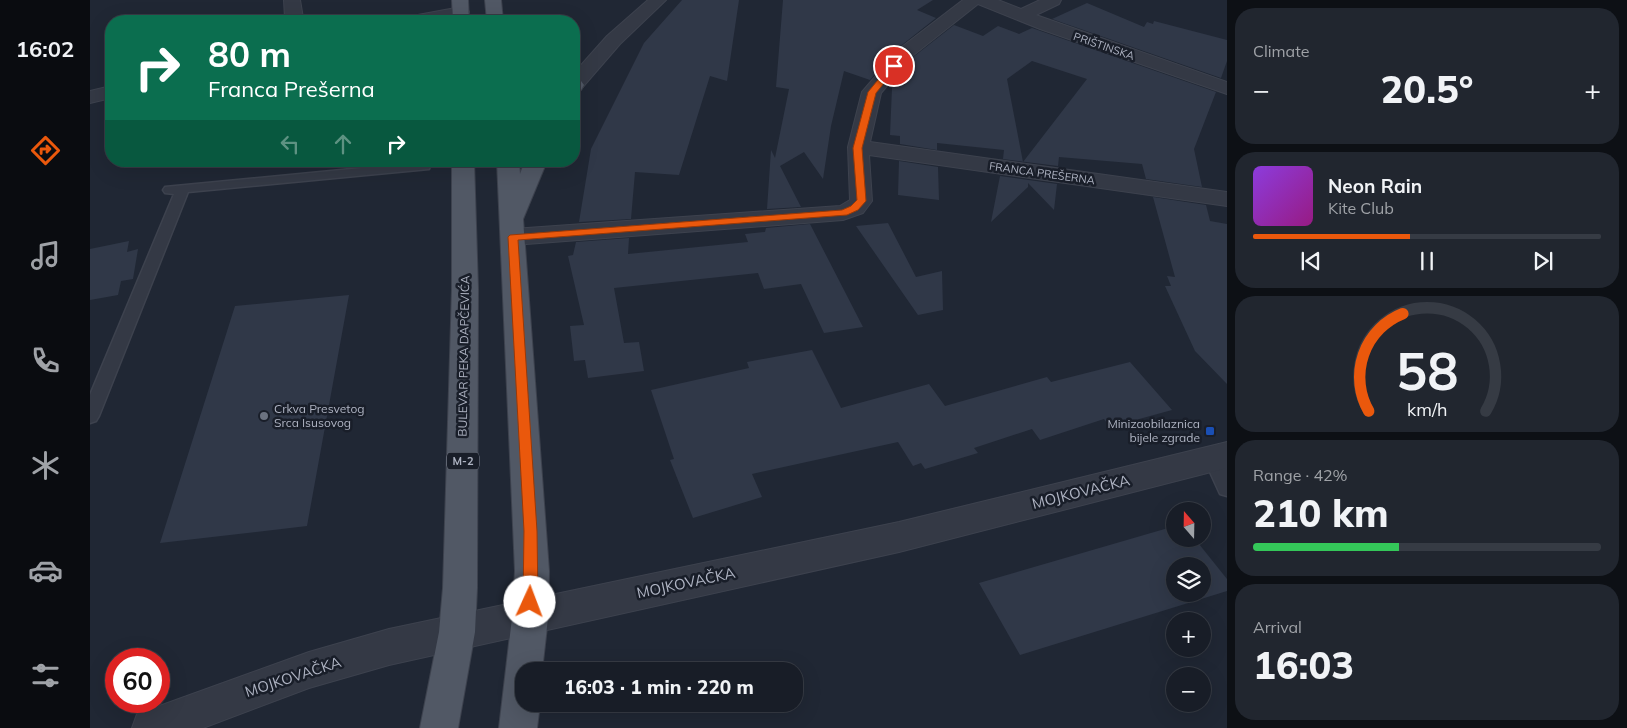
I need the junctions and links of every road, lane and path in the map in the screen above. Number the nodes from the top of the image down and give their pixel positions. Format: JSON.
{"nodes":[{"id":1,"x":292,"y":0,"type":"edge"},
{"id":2,"x":493,"y":0,"type":"edge"},
{"id":3,"x":658,"y":0,"type":"edge"},
{"id":4,"x":973,"y":0,"type":"edge"},
{"id":5,"x":983,"y":0,"type":"edge"},
{"id":6,"x":1053,"y":0,"type":"edge"},
{"id":7,"x":461,"y":11,"type":"edge"},
{"id":8,"x":294,"y":15,"type":"edge"},
{"id":9,"x":441,"y":15,"type":"edge"},
{"id":10,"x":494,"y":15,"type":"edge"},
{"id":11,"x":1021,"y":16,"type":"junction"},
{"id":12,"x":580,"y":78,"type":"edge"},
{"id":13,"x":1227,"y":88,"type":"edge"},
{"id":14,"x":105,"y":93,"type":"edge"},
{"id":15,"x":90,"y":97,"type":"edge"},
{"id":16,"x":858,"y":148,"type":"junction"},
{"id":17,"x":384,"y":167,"type":"edge"},
{"id":18,"x":414,"y":167,"type":"edge"},
{"id":19,"x":463,"y":167,"type":"edge"},
{"id":20,"x":508,"y":167,"type":"edge"},
{"id":21,"x":534,"y":167,"type":"edge"},
{"id":22,"x":367,"y":172,"type":"junction"},
{"id":23,"x":1227,"y":199,"type":"edge"},
{"id":24,"x":513,"y":229,"type":"junction"},
{"id":25,"x":90,"y":416,"type":"edge"},
{"id":26,"x":1220,"y":457,"type":"edge"},
{"id":27,"x":1227,"y":488,"type":"edge"},
{"id":28,"x":530,"y":618,"type":"junction"},
{"id":29,"x":457,"y":632,"type":"junction"},
{"id":30,"x":525,"y":662,"type":"edge"},
{"id":31,"x":520,"y":712,"type":"edge"},
{"id":32,"x":158,"y":726,"type":"edge"},
{"id":33,"x":439,"y":728,"type":"edge"},
{"id":34,"x":518,"y":728,"type":"edge"}],
"edges":[{"from":1,"to":8,"type":"street"},
{"from":2,"to":10,"type":"main road"},
{"from":3,"to":12,"type":"street"},
{"from":4,"to":16,"type":"street"},
{"from":5,"to":11,"type":"street","name":"PRIŠTINSKA"},
{"from":6,"to":11,"type":"street"},
{"from":7,"to":9,"type":"street"},
{"from":11,"to":13,"type":"street","name":"PRIŠTINSKA"},
{"from":14,"to":15,"type":"street"},
{"from":16,"to":23,"type":"street","name":"FRANCA PREŠERNA"},
{"from":16,"to":24,"type":"street"},
{"from":17,"to":22,"type":"lane"},
{"from":18,"to":22,"type":"lane"},
{"from":19,"to":29,"type":"main road","name":"BULEVAR PEKA DAPČEVIĆA","number":"M-2"},
{"from":20,"to":24,"type":"main road"},
{"from":21,"to":24,"type":"main road"},
{"from":22,"to":25,"type":"lane"},
{"from":24,"to":28,"type":"main road"},
{"from":26,"to":27,"type":"lane"},
{"from":26,"to":28,"type":"street","name":"MOJKOVAČKA"},
{"from":28,"to":29,"type":"street","name":"MOJKOVAČKA"},
{"from":28,"to":30,"type":"main road"},
{"from":29,"to":32,"type":"street","name":"MOJKOVAČKA"},
{"from":29,"to":33,"type":"main road","name":"BULEVAR PEKA DAPČEVIĆA","number":"M-2"},
{"from":31,"to":34,"type":"main road"}]}
